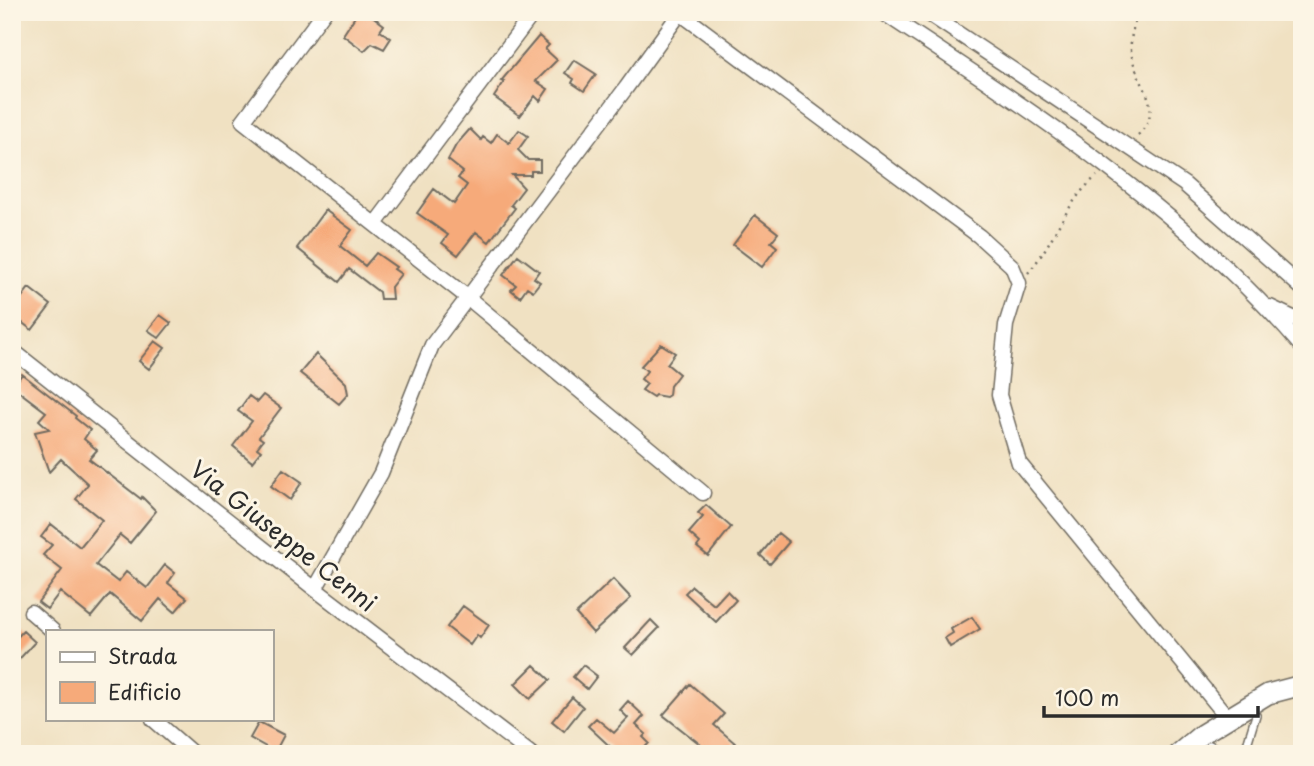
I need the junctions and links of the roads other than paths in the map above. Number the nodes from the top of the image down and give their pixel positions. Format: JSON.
{"nodes":[{"id":1,"x":324,"y":12,"type":"edge"},
{"id":2,"x":534,"y":12,"type":"edge"},
{"id":3,"x":882,"y":12,"type":"edge"},
{"id":4,"x":926,"y":12,"type":"edge"},
{"id":5,"x":375,"y":224,"type":"junction"},
{"id":6,"x":1302,"y":288,"type":"edge"},
{"id":7,"x":467,"y":297,"type":"junction"},
{"id":8,"x":1259,"y":301,"type":"junction"},
{"id":9,"x":1298,"y":319,"type":"edge"},
{"id":10,"x":1302,"y":347,"type":"edge"},
{"id":11,"x":12,"y":350,"type":"edge"},
{"id":12,"x":703,"y":493,"type":"dead end"},
{"id":13,"x":315,"y":589,"type":"junction"},
{"id":14,"x":31,"y":612,"type":"dead end"},
{"id":15,"x":52,"y":630,"type":"edge"},
{"id":16,"x":1302,"y":685,"type":"edge"},
{"id":17,"x":1256,"y":715,"type":"dead end"},
{"id":18,"x":1228,"y":718,"type":"junction"},
{"id":19,"x":154,"y":720,"type":"edge"},
{"id":20,"x":1210,"y":745,"type":"dead end"},
{"id":21,"x":193,"y":754,"type":"edge"},
{"id":22,"x":531,"y":754,"type":"edge"},
{"id":23,"x":1178,"y":754,"type":"edge"},
{"id":24,"x":1226,"y":754,"type":"edge"},
{"id":25,"x":1244,"y":754,"type":"edge"}],
"edges":[{"from":1,"to":5,"type":"street"},
{"from":2,"to":5,"type":"street"},
{"from":3,"to":8,"type":"street"},
{"from":4,"to":6,"type":"street"},
{"from":5,"to":7,"type":"street"},
{"from":7,"to":12,"type":"street"},
{"from":7,"to":13,"type":"street"},
{"from":7,"to":18,"type":"street"},
{"from":8,"to":9,"type":"street"},
{"from":8,"to":10,"type":"street"},
{"from":11,"to":13,"type":"street","name":"Via Giuseppe Cenni"},
{"from":13,"to":22,"type":"street","name":"Via Giuseppe Cenni"},
{"from":14,"to":15,"type":"street"},
{"from":16,"to":18,"type":"street"},
{"from":17,"to":25,"type":"lane"},
{"from":18,"to":23,"type":"street"},
{"from":19,"to":21,"type":"street"},
{"from":20,"to":24,"type":"lane"}]}
